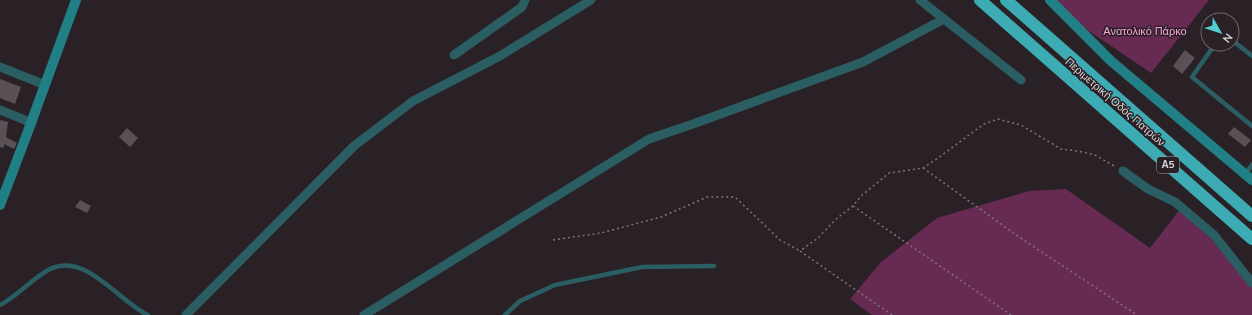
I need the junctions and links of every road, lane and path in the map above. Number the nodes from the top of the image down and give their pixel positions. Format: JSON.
{"nodes":[{"id":1,"x":76,"y":0,"type":"edge"},
{"id":2,"x":525,"y":0,"type":"edge"},
{"id":3,"x":591,"y":0,"type":"edge"},
{"id":4,"x":920,"y":0,"type":"edge"},
{"id":5,"x":980,"y":0,"type":"edge"},
{"id":6,"x":1006,"y":0,"type":"edge"},
{"id":7,"x":1050,"y":0,"type":"edge"},
{"id":8,"x":944,"y":19,"type":"junction"},
{"id":9,"x":1240,"y":46,"type":"edge"},
{"id":10,"x":1209,"y":52,"type":"edge"},
{"id":11,"x":454,"y":54,"type":"dead end"},
{"id":12,"x":1252,"y":56,"type":"edge"},
{"id":13,"x":0,"y":67,"type":"edge"},
{"id":14,"x":1021,"y":80,"type":"dead end"},
{"id":15,"x":45,"y":85,"type":"junction"},
{"id":16,"x":0,"y":110,"type":"edge"},
{"id":17,"x":32,"y":123,"type":"junction"},
{"id":18,"x":1252,"y":126,"type":"edge"},
{"id":19,"x":1252,"y":165,"type":"edge"},
{"id":20,"x":923,"y":168,"type":"junction"},
{"id":21,"x":1123,"y":171,"type":"joint"},
{"id":22,"x":1248,"y":177,"type":"edge"},
{"id":23,"x":0,"y":205,"type":"edge"},
{"id":24,"x":853,"y":206,"type":"junction"},
{"id":25,"x":1252,"y":216,"type":"edge"},
{"id":26,"x":1252,"y":239,"type":"edge"},
{"id":27,"x":553,"y":240,"type":"dead end"},
{"id":28,"x":800,"y":251,"type":"junction"},
{"id":29,"x":714,"y":266,"type":"dead end"},
{"id":30,"x":1252,"y":283,"type":"edge"},
{"id":31,"x":0,"y":305,"type":"edge"},
{"id":32,"x":148,"y":315,"type":"edge"},
{"id":33,"x":186,"y":315,"type":"edge"},
{"id":34,"x":364,"y":315,"type":"edge"},
{"id":35,"x":505,"y":315,"type":"edge"},
{"id":36,"x":892,"y":315,"type":"edge"},
{"id":37,"x":1011,"y":315,"type":"edge"},
{"id":38,"x":1137,"y":315,"type":"edge"}],
"edges":[{"from":1,"to":15,"type":"street"},
{"from":2,"to":11,"type":"street"},
{"from":3,"to":33,"type":"street"},
{"from":4,"to":8,"type":"street"},
{"from":5,"to":26,"type":"highway","name":"Περιμετρική Οδός Πατρών","number":"Α5"},
{"from":6,"to":25,"type":"highway","name":"Περιμετρική Οδός Πατρών","number":"Α5"},
{"from":7,"to":22,"type":"street"},
{"from":8,"to":14,"type":"street"},
{"from":8,"to":34,"type":"street"},
{"from":9,"to":12,"type":"lane"},
{"from":10,"to":18,"type":"lane"},
{"from":13,"to":15,"type":"street"},
{"from":15,"to":17,"type":"street"},
{"from":16,"to":17,"type":"street"},
{"from":17,"to":23,"type":"street"},
{"from":19,"to":22,"type":"lane"},
{"from":20,"to":21,"type":"path"},
{"from":20,"to":24,"type":"path"},
{"from":20,"to":38,"type":"path"},
{"from":21,"to":30,"type":"street"},
{"from":24,"to":28,"type":"path"},
{"from":24,"to":37,"type":"path"},
{"from":27,"to":28,"type":"path"},
{"from":28,"to":36,"type":"path"},
{"from":29,"to":35,"type":"lane"},
{"from":31,"to":32,"type":"lane"}]}
